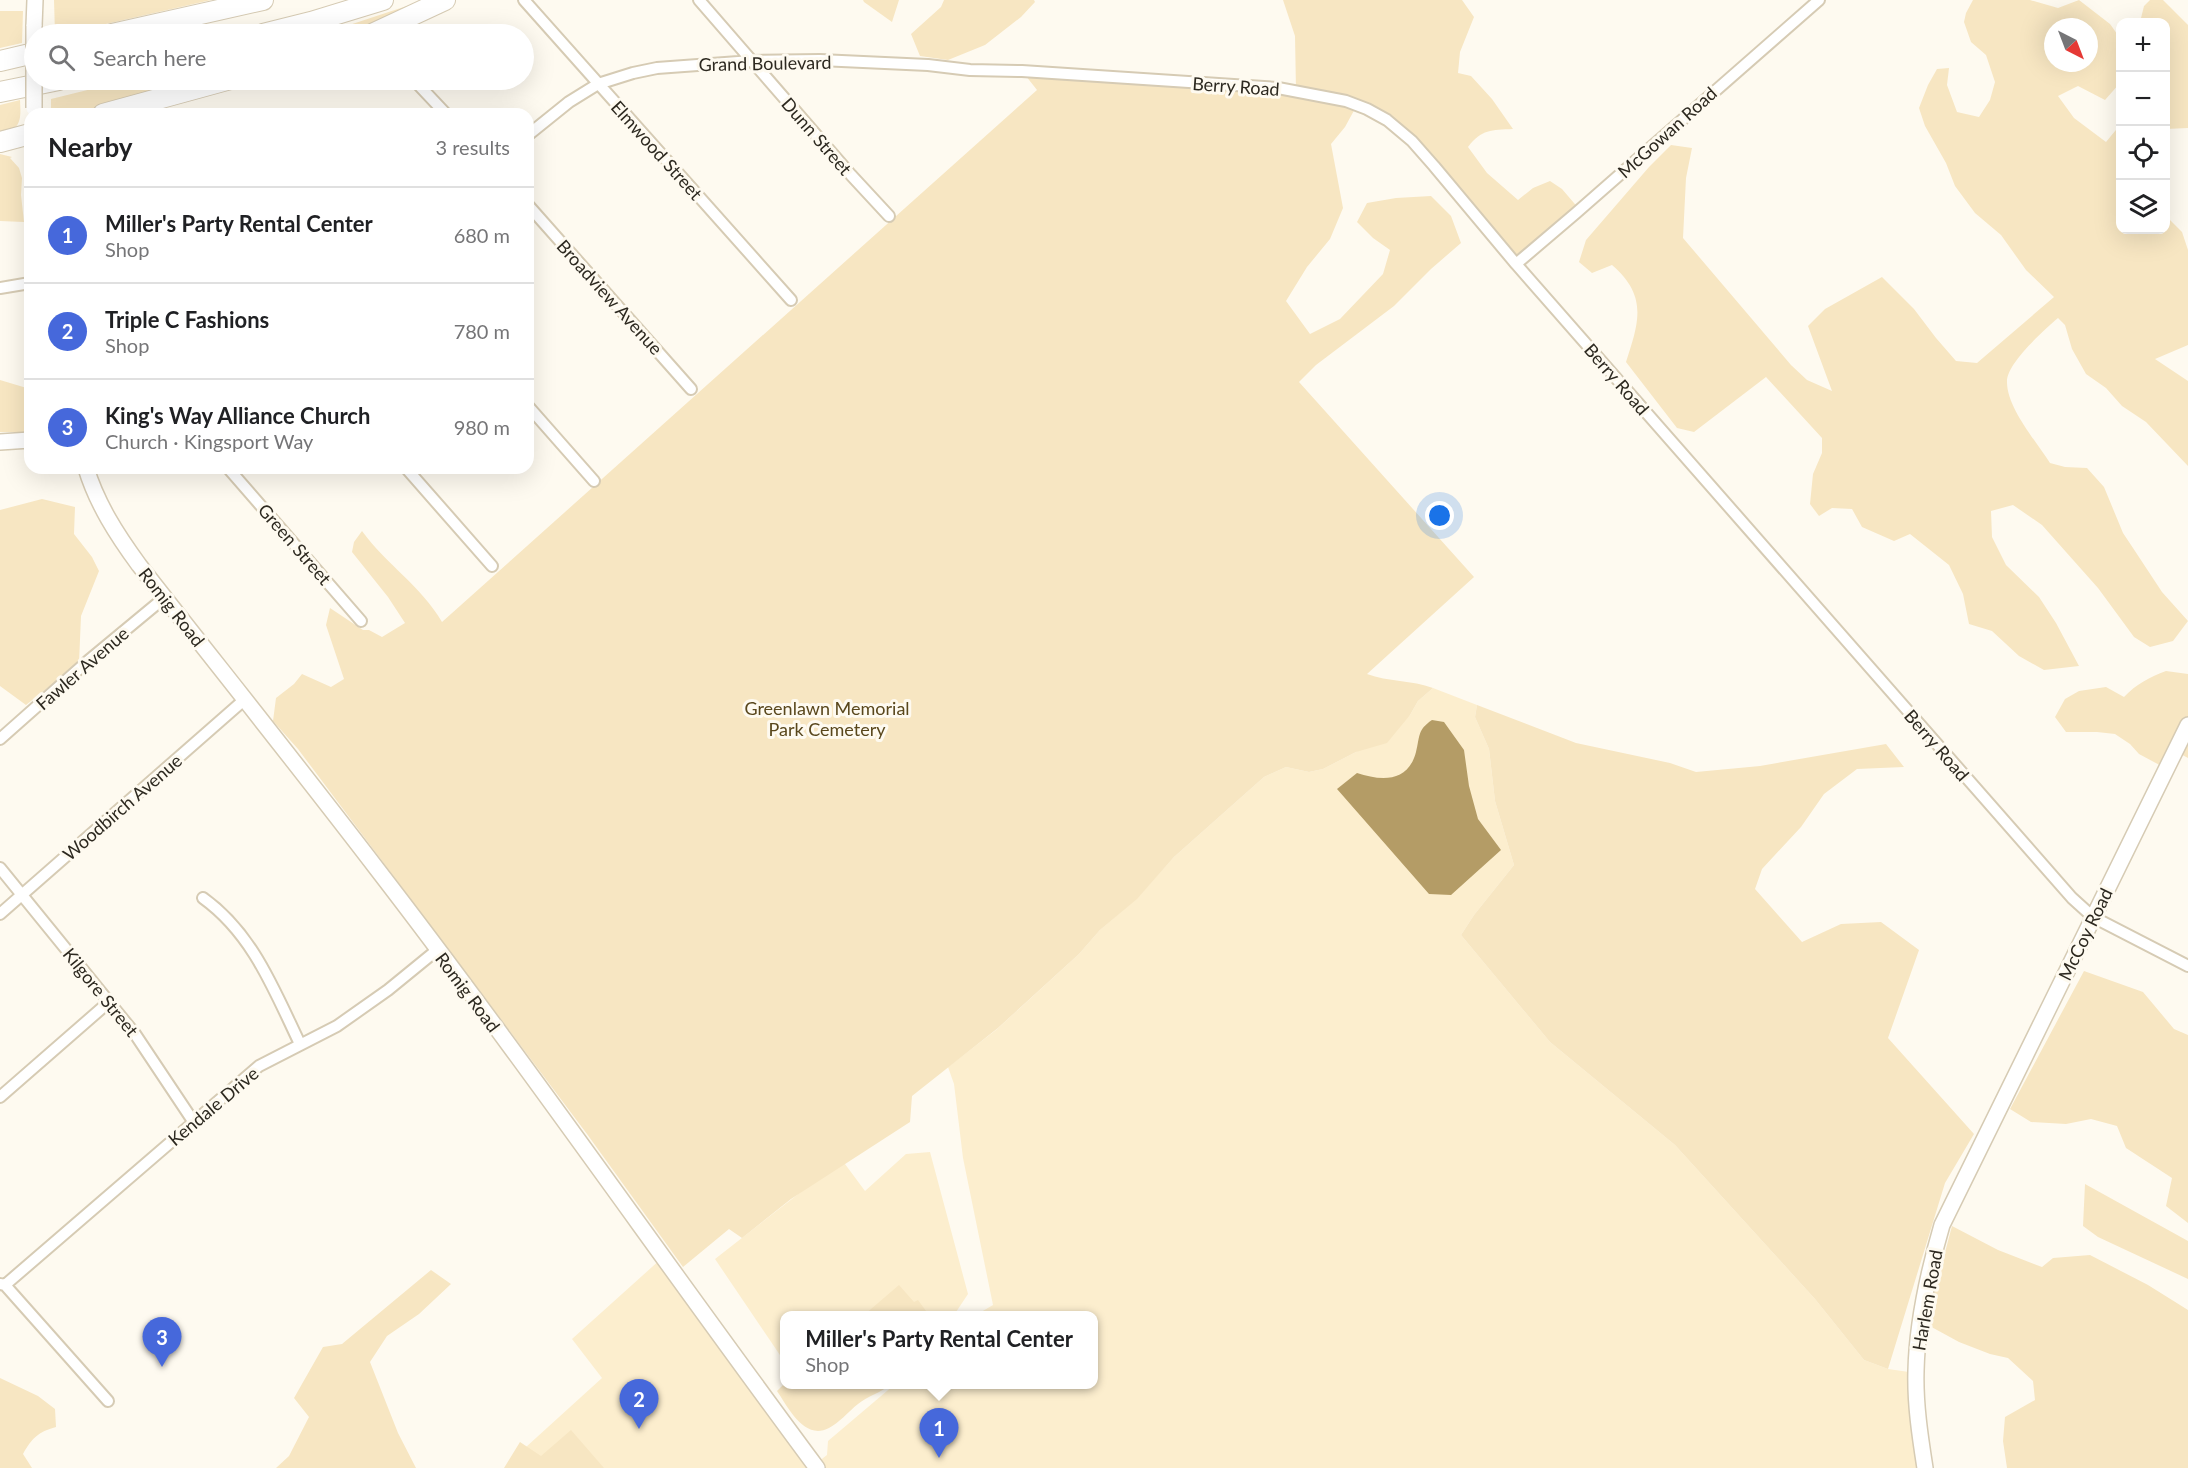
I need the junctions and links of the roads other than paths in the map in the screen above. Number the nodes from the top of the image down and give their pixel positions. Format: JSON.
{"nodes":[{"id":1,"x":35,"y":0,"type":"edge"},
{"id":2,"x":263,"y":0,"type":"edge"},
{"id":3,"x":383,"y":0,"type":"edge"},
{"id":4,"x":445,"y":0,"type":"edge"},
{"id":5,"x":524,"y":0,"type":"edge"},
{"id":6,"x":699,"y":0,"type":"edge"},
{"id":7,"x":1819,"y":0,"type":"edge"},
{"id":8,"x":34,"y":24,"type":"edge"},
{"id":9,"x":156,"y":24,"type":"edge"},
{"id":10,"x":303,"y":24,"type":"edge"},
{"id":11,"x":393,"y":24,"type":"edge"},
{"id":12,"x":24,"y":55,"type":"edge"},
{"id":13,"x":0,"y":61,"type":"edge"},
{"id":14,"x":752,"y":61,"type":"junction"},
{"id":15,"x":1022,"y":71,"type":"joint"},
{"id":16,"x":598,"y":84,"type":"junction"},
{"id":17,"x":24,"y":87,"type":"edge"},
{"id":18,"x":34,"y":90,"type":"edge"},
{"id":19,"x":191,"y":90,"type":"edge"},
{"id":20,"x":423,"y":90,"type":"edge"},
{"id":21,"x":0,"y":92,"type":"edge"},
{"id":22,"x":34,"y":108,"type":"edge"},
{"id":23,"x":126,"y":108,"type":"edge"},
{"id":24,"x":440,"y":108,"type":"edge"},
{"id":25,"x":534,"y":130,"type":"edge"},
{"id":26,"x":24,"y":136,"type":"edge"},
{"id":27,"x":0,"y":142,"type":"edge"},
{"id":28,"x":534,"y":212,"type":"edge"},
{"id":29,"x":889,"y":216,"type":"dead end"},
{"id":30,"x":1516,"y":264,"type":"junction"},
{"id":31,"x":24,"y":284,"type":"edge"},
{"id":32,"x":0,"y":288,"type":"edge"},
{"id":33,"x":791,"y":300,"type":"dead end"},
{"id":34,"x":692,"y":389,"type":"dead end"},
{"id":35,"x":534,"y":413,"type":"edge"},
{"id":36,"x":24,"y":440,"type":"edge"},
{"id":37,"x":0,"y":442,"type":"edge"},
{"id":38,"x":88,"y":474,"type":"edge"},
{"id":39,"x":233,"y":474,"type":"edge"},
{"id":40,"x":411,"y":474,"type":"edge"},
{"id":41,"x":594,"y":481,"type":"dead end"},
{"id":42,"x":492,"y":566,"type":"dead end"},
{"id":43,"x":164,"y":598,"type":"junction"},
{"id":44,"x":361,"y":621,"type":"dead end"},
{"id":45,"x":244,"y":700,"type":"junction"},
{"id":46,"x":2188,"y":725,"type":"edge"},
{"id":47,"x":0,"y":739,"type":"edge"},
{"id":48,"x":0,"y":868,"type":"edge"},
{"id":49,"x":21,"y":895,"type":"junction"},
{"id":50,"x":203,"y":898,"type":"dead end"},
{"id":51,"x":0,"y":914,"type":"edge"},
{"id":52,"x":2093,"y":917,"type":"junction"},
{"id":53,"x":437,"y":950,"type":"junction"},
{"id":54,"x":2188,"y":966,"type":"edge"},
{"id":55,"x":110,"y":1001,"type":"junction"},
{"id":56,"x":300,"y":1044,"type":"junction"},
{"id":57,"x":0,"y":1097,"type":"edge"},
{"id":58,"x":193,"y":1121,"type":"junction"},
{"id":59,"x":1982,"y":1142,"type":"joint"},
{"id":60,"x":3,"y":1285,"type":"edge"},
{"id":61,"x":108,"y":1401,"type":"dead end"},
{"id":62,"x":817,"y":1468,"type":"edge"},
{"id":63,"x":1925,"y":1468,"type":"edge"}],
"edges":[{"from":1,"to":8,"type":"street","bridge":true},
{"from":2,"to":9,"type":"highway"},
{"from":3,"to":10,"type":"highway"},
{"from":4,"to":11,"type":"highway"},
{"from":5,"to":16,"type":"street","name":"Elmwood Street"},
{"from":6,"to":14,"type":"street","name":"Dunn Street"},
{"from":7,"to":30,"type":"street","name":"McGowan Road"},
{"from":12,"to":13,"type":"highway"},
{"from":14,"to":15,"type":"street","name":"Grand Boulevard"},
{"from":14,"to":16,"type":"street","name":"Grand Boulevard"},
{"from":14,"to":29,"type":"street","name":"Dunn Street"},
{"from":15,"to":30,"type":"street","name":"Berry Road"},
{"from":16,"to":25,"type":"street","name":"Grand Boulevard"},
{"from":16,"to":33,"type":"street","name":"Elmwood Street"},
{"from":17,"to":21,"type":"highway"},
{"from":18,"to":22,"type":"street","bridge":true},
{"from":19,"to":23,"type":"highway"},
{"from":20,"to":24,"type":"street"},
{"from":26,"to":27,"type":"highway"},
{"from":28,"to":34,"type":"street","name":"Broadview Avenue"},
{"from":30,"to":52,"type":"street","name":"Berry Road"},
{"from":31,"to":32,"type":"street"},
{"from":35,"to":41,"type":"street"},
{"from":36,"to":37,"type":"street"},
{"from":38,"to":43,"type":"street","name":"Romig Road"},
{"from":39,"to":44,"type":"street","name":"Green Street"},
{"from":40,"to":42,"type":"street"},
{"from":43,"to":45,"type":"street","name":"Romig Road"},
{"from":43,"to":47,"type":"street","name":"Fawler Avenue"},
{"from":45,"to":49,"type":"street","name":"Woodbirch Avenue"},
{"from":45,"to":53,"type":"street","name":"Romig Road"},
{"from":46,"to":52,"type":"street","name":"McCoy Road"},
{"from":48,"to":49,"type":"street","name":"Kilgore Street"},
{"from":49,"to":51,"type":"street","name":"Woodbirch Avenue"},
{"from":49,"to":55,"type":"street","name":"Kilgore Street"},
{"from":50,"to":56,"type":"street"},
{"from":52,"to":54,"type":"street","name":"Berry Road"},
{"from":52,"to":59,"type":"street","name":"McCoy Road"},
{"from":53,"to":56,"type":"street","name":"Kendale Drive"},
{"from":53,"to":62,"type":"street","name":"Romig Road"},
{"from":55,"to":57,"type":"street"},
{"from":55,"to":58,"type":"street","name":"Kilgore Street"},
{"from":56,"to":58,"type":"street","name":"Kendale Drive"},
{"from":58,"to":60,"type":"street","name":"Kendale Drive"},
{"from":59,"to":63,"type":"street","name":"Harlem Road"},
{"from":60,"to":61,"type":"street"}]}
